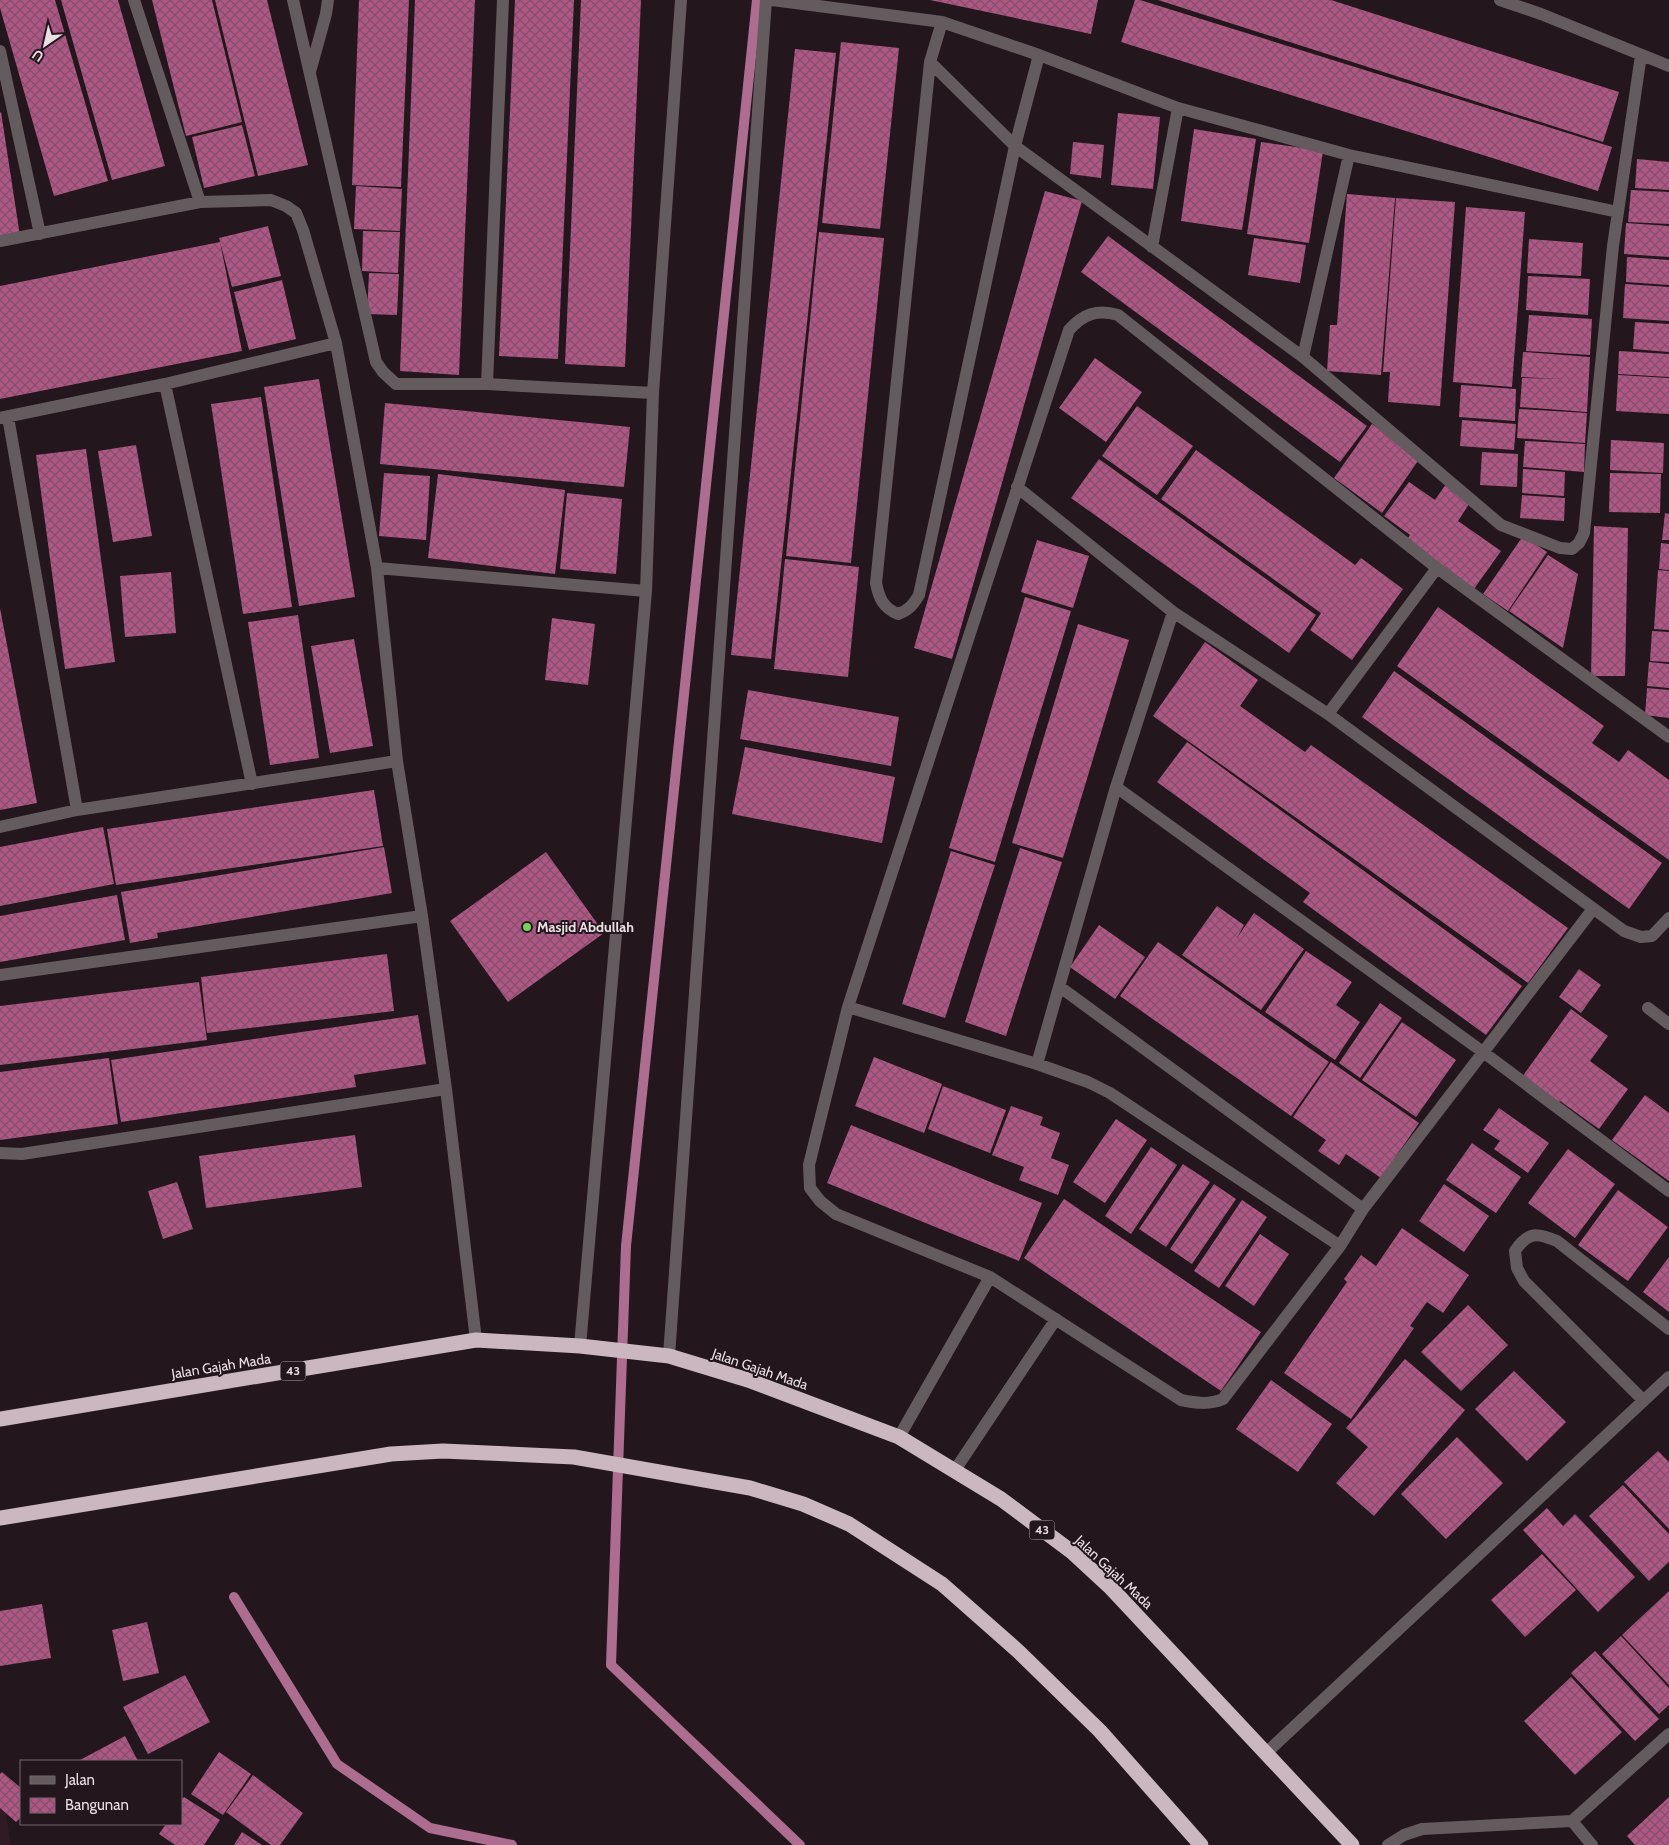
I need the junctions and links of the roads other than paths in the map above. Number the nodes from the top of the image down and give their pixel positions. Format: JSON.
{"nodes":[{"id":1,"x":134,"y":0,"type":"edge"},
{"id":2,"x":293,"y":0,"type":"edge"},
{"id":3,"x":328,"y":0,"type":"edge"},
{"id":4,"x":503,"y":0,"type":"edge"},
{"id":5,"x":681,"y":0,"type":"edge"},
{"id":6,"x":766,"y":0,"type":"edge"},
{"id":7,"x":772,"y":0,"type":"edge"},
{"id":8,"x":1500,"y":0,"type":"edge"},
{"id":9,"x":942,"y":22,"type":"junction"},
{"id":10,"x":0,"y":51,"type":"edge"},
{"id":11,"x":1641,"y":54,"type":"junction"},
{"id":12,"x":1039,"y":55,"type":"junction"},
{"id":13,"x":930,"y":62,"type":"junction"},
{"id":14,"x":1669,"y":66,"type":"edge"},
{"id":15,"x":310,"y":74,"type":"junction"},
{"id":16,"x":1178,"y":108,"type":"junction"},
{"id":17,"x":1014,"y":146,"type":"junction"},
{"id":18,"x":1349,"y":155,"type":"junction"},
{"id":19,"x":200,"y":202,"type":"junction"},
{"id":20,"x":1618,"y":212,"type":"junction"},
{"id":21,"x":40,"y":234,"type":"junction"},
{"id":22,"x":0,"y":241,"type":"edge"},
{"id":23,"x":1152,"y":247,"type":"junction"},
{"id":24,"x":336,"y":343,"type":"junction"},
{"id":25,"x":1303,"y":357,"type":"junction"},
{"id":26,"x":165,"y":384,"type":"junction"},
{"id":27,"x":487,"y":384,"type":"junction"},
{"id":28,"x":652,"y":393,"type":"junction"},
{"id":29,"x":4,"y":417,"type":"edge"},
{"id":30,"x":1017,"y":487,"type":"junction"},
{"id":31,"x":377,"y":568,"type":"junction"},
{"id":32,"x":1437,"y":568,"type":"junction"},
{"id":33,"x":646,"y":591,"type":"junction"},
{"id":34,"x":1173,"y":612,"type":"junction"},
{"id":35,"x":1328,"y":714,"type":"junction"},
{"id":36,"x":1669,"y":737,"type":"edge"},
{"id":37,"x":397,"y":762,"type":"junction"},
{"id":38,"x":252,"y":784,"type":"junction"},
{"id":39,"x":1116,"y":787,"type":"junction"},
{"id":40,"x":78,"y":810,"type":"junction"},
{"id":41,"x":0,"y":827,"type":"edge"},
{"id":42,"x":1593,"y":909,"type":"junction"},
{"id":43,"x":422,"y":916,"type":"junction"},
{"id":44,"x":1669,"y":918,"type":"edge"},
{"id":45,"x":0,"y":975,"type":"edge"},
{"id":46,"x":1060,"y":987,"type":"junction"},
{"id":47,"x":848,"y":1007,"type":"junction"},
{"id":48,"x":1648,"y":1008,"type":"dead end"},
{"id":49,"x":1669,"y":1024,"type":"edge"},
{"id":50,"x":1483,"y":1052,"type":"junction"},
{"id":51,"x":1037,"y":1064,"type":"junction"},
{"id":52,"x":446,"y":1088,"type":"junction"},
{"id":53,"x":0,"y":1153,"type":"edge"},
{"id":54,"x":1669,"y":1191,"type":"edge"},
{"id":55,"x":1363,"y":1209,"type":"junction"},
{"id":56,"x":1340,"y":1246,"type":"junction"},
{"id":57,"x":990,"y":1277,"type":"junction"},
{"id":58,"x":1056,"y":1319,"type":"junction"},
{"id":59,"x":1669,"y":1329,"type":"edge"},
{"id":60,"x":476,"y":1340,"type":"junction"},
{"id":61,"x":584,"y":1347,"type":"junction"},
{"id":62,"x":669,"y":1356,"type":"junction"},
{"id":63,"x":1669,"y":1377,"type":"edge"},
{"id":64,"x":1643,"y":1400,"type":"junction"},
{"id":65,"x":0,"y":1420,"type":"edge"},
{"id":66,"x":898,"y":1437,"type":"junction"},
{"id":67,"x":955,"y":1470,"type":"junction"},
{"id":68,"x":0,"y":1518,"type":"edge"},
{"id":69,"x":1669,"y":1734,"type":"edge"},
{"id":70,"x":1266,"y":1753,"type":"junction"},
{"id":71,"x":1572,"y":1821,"type":"junction"},
{"id":72,"x":1202,"y":1845,"type":"edge"},
{"id":73,"x":1352,"y":1845,"type":"edge"},
{"id":74,"x":1388,"y":1845,"type":"edge"},
{"id":75,"x":1592,"y":1845,"type":"edge"}],
"edges":[{"from":1,"to":19,"type":"street"},
{"from":2,"to":15,"type":"street"},
{"from":3,"to":15,"type":"street"},
{"from":4,"to":27,"type":"street"},
{"from":5,"to":28,"type":"street"},
{"from":6,"to":62,"type":"street"},
{"from":7,"to":9,"type":"street"},
{"from":8,"to":11,"type":"street"},
{"from":9,"to":12,"type":"street"},
{"from":9,"to":13,"type":"street"},
{"from":10,"to":21,"type":"street"},
{"from":11,"to":14,"type":"street"},
{"from":11,"to":20,"type":"street"},
{"from":12,"to":16,"type":"street"},
{"from":12,"to":17,"type":"street"},
{"from":13,"to":17,"type":"street"},
{"from":13,"to":17,"type":"street"},
{"from":15,"to":27,"type":"street"},
{"from":16,"to":18,"type":"street"},
{"from":16,"to":23,"type":"street"},
{"from":17,"to":23,"type":"street"},
{"from":18,"to":20,"type":"street"},
{"from":18,"to":25,"type":"street"},
{"from":19,"to":21,"type":"street"},
{"from":19,"to":24,"type":"street"},
{"from":20,"to":25,"type":"street"},
{"from":21,"to":22,"type":"street"},
{"from":23,"to":25,"type":"street"},
{"from":24,"to":26,"type":"street"},
{"from":24,"to":31,"type":"street"},
{"from":26,"to":29,"type":"street"},
{"from":26,"to":38,"type":"street"},
{"from":27,"to":28,"type":"street"},
{"from":28,"to":33,"type":"street"},
{"from":29,"to":40,"type":"street"},
{"from":30,"to":32,"type":"street"},
{"from":30,"to":34,"type":"street"},
{"from":30,"to":47,"type":"street"},
{"from":31,"to":33,"type":"street"},
{"from":31,"to":37,"type":"street"},
{"from":32,"to":35,"type":"street"},
{"from":32,"to":36,"type":"street"},
{"from":33,"to":61,"type":"street"},
{"from":34,"to":35,"type":"street"},
{"from":34,"to":39,"type":"street"},
{"from":35,"to":42,"type":"street"},
{"from":37,"to":38,"type":"street"},
{"from":37,"to":43,"type":"street"},
{"from":38,"to":40,"type":"street"},
{"from":39,"to":46,"type":"street"},
{"from":39,"to":50,"type":"street"},
{"from":40,"to":41,"type":"street"},
{"from":42,"to":44,"type":"street"},
{"from":42,"to":50,"type":"street"},
{"from":43,"to":45,"type":"street"},
{"from":43,"to":52,"type":"street"},
{"from":46,"to":51,"type":"street"},
{"from":46,"to":55,"type":"street"},
{"from":47,"to":51,"type":"street"},
{"from":47,"to":57,"type":"street"},
{"from":48,"to":49,"type":"street"},
{"from":50,"to":54,"type":"street"},
{"from":50,"to":55,"type":"street"},
{"from":51,"to":56,"type":"street"},
{"from":52,"to":53,"type":"street"},
{"from":52,"to":60,"type":"street"},
{"from":55,"to":56,"type":"street"},
{"from":56,"to":58,"type":"street"},
{"from":57,"to":58,"type":"street"},
{"from":57,"to":66,"type":"street"},
{"from":58,"to":67,"type":"street"},
{"from":59,"to":64,"type":"street"},
{"from":60,"to":61,"type":"highway","name":"Jalan Gajah Mada","number":"43"},
{"from":60,"to":65,"type":"highway","name":"Jalan Gajah Mada","number":"43"},
{"from":61,"to":62,"type":"highway","name":"Jalan Gajah Mada","number":"43"},
{"from":62,"to":66,"type":"highway","name":"Jalan Gajah Mada","number":"43"},
{"from":63,"to":64,"type":"street"},
{"from":64,"to":70,"type":"street"},
{"from":66,"to":67,"type":"highway","name":"Jalan Gajah Mada","number":"43"},
{"from":67,"to":70,"type":"highway","name":"Jalan Gajah Mada","number":"43"},
{"from":68,"to":72,"type":"highway"},
{"from":69,"to":71,"type":"street"},
{"from":70,"to":73,"type":"highway","name":"Jalan Gajah Mada","number":"43"},
{"from":71,"to":74,"type":"street"},
{"from":71,"to":75,"type":"street"}]}
